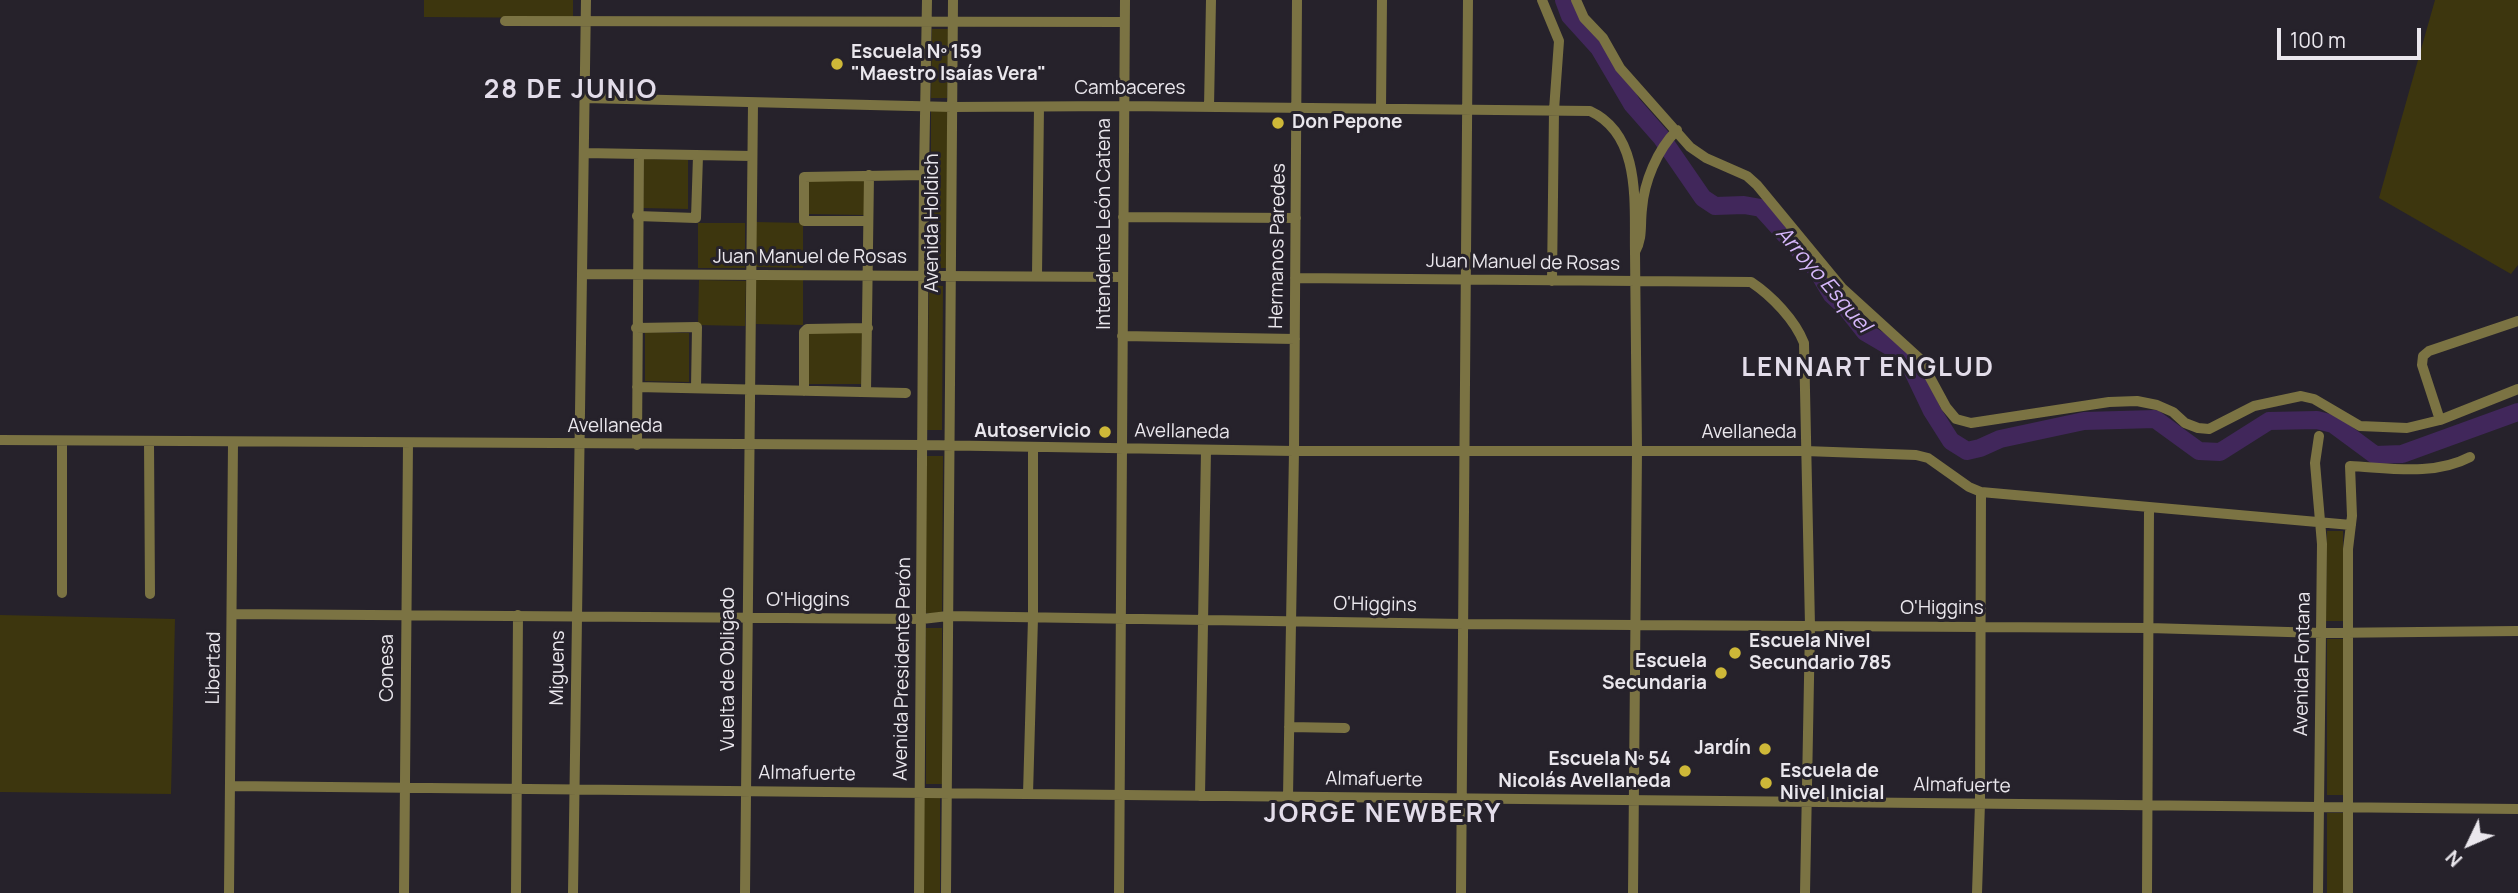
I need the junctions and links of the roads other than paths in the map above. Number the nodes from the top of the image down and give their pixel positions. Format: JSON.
{"nodes":[{"id":1,"x":586,"y":0,"type":"edge"},
{"id":2,"x":927,"y":0,"type":"edge"},
{"id":3,"x":953,"y":0,"type":"edge"},
{"id":4,"x":1125,"y":0,"type":"edge"},
{"id":5,"x":1211,"y":0,"type":"edge"},
{"id":6,"x":1297,"y":0,"type":"edge"},
{"id":7,"x":1382,"y":0,"type":"edge"},
{"id":8,"x":1468,"y":0,"type":"edge"},
{"id":9,"x":1542,"y":0,"type":"edge"},
{"id":10,"x":1576,"y":0,"type":"edge"},
{"id":11,"x":505,"y":21,"type":"dead end"},
{"id":12,"x":586,"y":21,"type":"junction"},
{"id":13,"x":927,"y":22,"type":"junction"},
{"id":14,"x":1125,"y":22,"type":"junction"},
{"id":15,"x":953,"y":23,"type":"junction"},
{"id":16,"x":585,"y":98,"type":"junction"},
{"id":17,"x":753,"y":103,"type":"junction"},
{"id":18,"x":1124,"y":106,"type":"junction"},
{"id":19,"x":925,"y":107,"type":"junction"},
{"id":20,"x":952,"y":107,"type":"junction"},
{"id":21,"x":1040,"y":107,"type":"junction"},
{"id":22,"x":1209,"y":107,"type":"junction"},
{"id":23,"x":1297,"y":108,"type":"junction"},
{"id":24,"x":1381,"y":109,"type":"junction"},
{"id":25,"x":1467,"y":109,"type":"junction"},
{"id":26,"x":1554,"y":110,"type":"junction"},
{"id":27,"x":1677,"y":130,"type":"junction"},
{"id":28,"x":584,"y":153,"type":"junction"},
{"id":29,"x":639,"y":154,"type":"junction"},
{"id":30,"x":698,"y":156,"type":"junction"},
{"id":31,"x":752,"y":156,"type":"junction"},
{"id":32,"x":869,"y":175,"type":"junction"},
{"id":33,"x":924,"y":175,"type":"junction"},
{"id":34,"x":637,"y":216,"type":"junction"},
{"id":35,"x":1123,"y":217,"type":"junction"},
{"id":36,"x":1296,"y":218,"type":"junction"},
{"id":37,"x":868,"y":221,"type":"junction"},
{"id":38,"x":1635,"y":252,"type":"junction"},
{"id":39,"x":582,"y":274,"type":"junction"},
{"id":40,"x":636,"y":274,"type":"junction"},
{"id":41,"x":869,"y":275,"type":"junction"},
{"id":42,"x":924,"y":275,"type":"junction"},
{"id":43,"x":950,"y":275,"type":"junction"},
{"id":44,"x":1037,"y":275,"type":"junction"},
{"id":45,"x":751,"y":276,"type":"junction"},
{"id":46,"x":1122,"y":277,"type":"junction"},
{"id":47,"x":1295,"y":278,"type":"junction"},
{"id":48,"x":1466,"y":280,"type":"junction"},
{"id":49,"x":1552,"y":281,"type":"junction"},
{"id":50,"x":1635,"y":282,"type":"junction"},
{"id":51,"x":2518,"y":321,"type":"edge"},
{"id":52,"x":636,"y":328,"type":"junction"},
{"id":53,"x":868,"y":328,"type":"junction"},
{"id":54,"x":1122,"y":336,"type":"junction"},
{"id":55,"x":1294,"y":339,"type":"junction"},
{"id":56,"x":636,"y":387,"type":"junction"},
{"id":57,"x":696,"y":388,"type":"junction"},
{"id":58,"x":749,"y":388,"type":"junction"},
{"id":59,"x":2518,"y":389,"type":"edge"},
{"id":60,"x":804,"y":391,"type":"junction"},
{"id":61,"x":866,"y":392,"type":"junction"},
{"id":62,"x":906,"y":393,"type":"dead end"},
{"id":63,"x":2440,"y":420,"type":"junction"},
{"id":64,"x":2319,"y":436,"type":"dead end"},
{"id":65,"x":0,"y":440,"type":"edge"},
{"id":66,"x":62,"y":441,"type":"junction"},
{"id":67,"x":149,"y":442,"type":"junction"},
{"id":68,"x":233,"y":443,"type":"junction"},
{"id":69,"x":408,"y":444,"type":"junction"},
{"id":70,"x":578,"y":444,"type":"junction"},
{"id":71,"x":637,"y":445,"type":"junction"},
{"id":72,"x":923,"y":445,"type":"junction"},
{"id":73,"x":748,"y":446,"type":"junction"},
{"id":74,"x":949,"y":446,"type":"junction"},
{"id":75,"x":1033,"y":447,"type":"junction"},
{"id":76,"x":1121,"y":449,"type":"junction"},
{"id":77,"x":1206,"y":450,"type":"junction"},
{"id":78,"x":1466,"y":450,"type":"junction"},
{"id":79,"x":1637,"y":450,"type":"junction"},
{"id":80,"x":1294,"y":451,"type":"junction"},
{"id":81,"x":1805,"y":451,"type":"junction"},
{"id":82,"x":2470,"y":457,"type":"dead end"},
{"id":83,"x":1981,"y":492,"type":"junction"},
{"id":84,"x":2149,"y":509,"type":"junction"},
{"id":85,"x":2321,"y":524,"type":"junction"},
{"id":86,"x":2351,"y":525,"type":"junction"},
{"id":87,"x":62,"y":593,"type":"dead end"},
{"id":88,"x":150,"y":594,"type":"dead end"},
{"id":89,"x":232,"y":614,"type":"junction"},
{"id":90,"x":406,"y":615,"type":"junction"},
{"id":91,"x":518,"y":615,"type":"junction"},
{"id":92,"x":948,"y":616,"type":"junction"},
{"id":93,"x":577,"y":617,"type":"junction"},
{"id":94,"x":746,"y":618,"type":"junction"},
{"id":95,"x":1033,"y":618,"type":"junction"},
{"id":96,"x":922,"y":619,"type":"junction"},
{"id":97,"x":1121,"y":620,"type":"junction"},
{"id":98,"x":1203,"y":621,"type":"junction"},
{"id":99,"x":1291,"y":621,"type":"junction"},
{"id":100,"x":1464,"y":624,"type":"junction"},
{"id":101,"x":1634,"y":624,"type":"junction"},
{"id":102,"x":1810,"y":626,"type":"junction"},
{"id":103,"x":1980,"y":627,"type":"junction"},
{"id":104,"x":2149,"y":628,"type":"junction"},
{"id":105,"x":2518,"y":631,"type":"edge"},
{"id":106,"x":2322,"y":633,"type":"junction"},
{"id":107,"x":2348,"y":633,"type":"junction"},
{"id":108,"x":1289,"y":727,"type":"junction"},
{"id":109,"x":1345,"y":728,"type":"dead end"},
{"id":110,"x":230,"y":786,"type":"junction"},
{"id":111,"x":405,"y":788,"type":"junction"},
{"id":112,"x":515,"y":789,"type":"junction"},
{"id":113,"x":573,"y":789,"type":"junction"},
{"id":114,"x":746,"y":791,"type":"junction"},
{"id":115,"x":919,"y":793,"type":"junction"},
{"id":116,"x":946,"y":793,"type":"junction"},
{"id":117,"x":1028,"y":794,"type":"junction"},
{"id":118,"x":1120,"y":795,"type":"junction"},
{"id":119,"x":1200,"y":796,"type":"junction"},
{"id":120,"x":1288,"y":796,"type":"junction"},
{"id":121,"x":1462,"y":798,"type":"junction"},
{"id":122,"x":1634,"y":800,"type":"junction"},
{"id":123,"x":1806,"y":802,"type":"junction"},
{"id":124,"x":1980,"y":803,"type":"junction"},
{"id":125,"x":2148,"y":805,"type":"junction"},
{"id":126,"x":2318,"y":807,"type":"junction"},
{"id":127,"x":2349,"y":807,"type":"junction"},
{"id":128,"x":2518,"y":809,"type":"edge"},
{"id":129,"x":229,"y":893,"type":"edge"},
{"id":130,"x":404,"y":893,"type":"edge"},
{"id":131,"x":516,"y":893,"type":"edge"},
{"id":132,"x":573,"y":893,"type":"edge"},
{"id":133,"x":745,"y":893,"type":"edge"},
{"id":134,"x":919,"y":893,"type":"edge"},
{"id":135,"x":946,"y":893,"type":"edge"},
{"id":136,"x":1119,"y":893,"type":"edge"},
{"id":137,"x":1461,"y":893,"type":"edge"},
{"id":138,"x":1633,"y":893,"type":"edge"},
{"id":139,"x":1805,"y":893,"type":"edge"},
{"id":140,"x":1977,"y":893,"type":"edge"},
{"id":141,"x":2147,"y":893,"type":"edge"},
{"id":142,"x":2318,"y":893,"type":"edge"},
{"id":143,"x":2348,"y":893,"type":"edge"}],
"edges":[{"from":1,"to":12,"type":"street","name":"Miguens"},
{"from":2,"to":13,"type":"street","name":"Avenida Holdich"},
{"from":3,"to":15,"type":"street","name":"Avenida Holdich"},
{"from":4,"to":14,"type":"street","name":"Intendente León Catena"},
{"from":5,"to":22,"type":"street"},
{"from":6,"to":23,"type":"street","name":"Hermanos Paredes"},
{"from":7,"to":24,"type":"street"},
{"from":8,"to":25,"type":"street"},
{"from":9,"to":26,"type":"street"},
{"from":10,"to":27,"type":"street"},
{"from":11,"to":12,"type":"street"},
{"from":12,"to":13,"type":"street"},
{"from":12,"to":16,"type":"street","name":"Miguens"},
{"from":13,"to":15,"type":"street"},
{"from":13,"to":19,"type":"street","name":"Avenida Holdich"},
{"from":14,"to":15,"type":"street"},
{"from":14,"to":18,"type":"street","name":"Intendente León Catena"},
{"from":15,"to":20,"type":"street","name":"Avenida Holdich"},
{"from":16,"to":17,"type":"street","name":"Cambaceres"},
{"from":16,"to":28,"type":"street","name":"Miguens"},
{"from":17,"to":19,"type":"street","name":"Cambaceres"},
{"from":17,"to":31,"type":"street","name":"Vuelta de Obligado"},
{"from":18,"to":21,"type":"street","name":"Cambaceres"},
{"from":18,"to":22,"type":"street","name":"Cambaceres"},
{"from":18,"to":35,"type":"street","name":"Intendente León Catena"},
{"from":19,"to":20,"type":"street","name":"Cambaceres"},
{"from":19,"to":33,"type":"street","name":"Avenida Holdich"},
{"from":20,"to":21,"type":"street","name":"Cambaceres"},
{"from":20,"to":43,"type":"street","name":"Avenida Holdich"},
{"from":21,"to":44,"type":"street"},
{"from":22,"to":23,"type":"street","name":"Cambaceres"},
{"from":23,"to":24,"type":"street","name":"Cambaceres"},
{"from":23,"to":36,"type":"street","name":"Hermanos Paredes"},
{"from":24,"to":25,"type":"street","name":"Cambaceres"},
{"from":25,"to":26,"type":"street","name":"Cambaceres"},
{"from":25,"to":48,"type":"street"},
{"from":26,"to":38,"type":"street","name":"Cambaceres"},
{"from":26,"to":49,"type":"street"},
{"from":27,"to":38,"type":"street"},
{"from":27,"to":63,"type":"street"},
{"from":28,"to":29,"type":"street"},
{"from":28,"to":39,"type":"street","name":"Miguens"},
{"from":29,"to":30,"type":"street"},
{"from":29,"to":34,"type":"street"},
{"from":30,"to":31,"type":"street"},
{"from":30,"to":34,"type":"street"},
{"from":31,"to":45,"type":"street","name":"Vuelta de Obligado"},
{"from":32,"to":33,"type":"street"},
{"from":32,"to":37,"type":"street"},
{"from":32,"to":37,"type":"street"},
{"from":33,"to":42,"type":"street","name":"Avenida Holdich"},
{"from":34,"to":40,"type":"street"},
{"from":35,"to":36,"type":"street"},
{"from":35,"to":46,"type":"street","name":"Intendente León Catena"},
{"from":36,"to":47,"type":"street","name":"Hermanos Paredes"},
{"from":37,"to":41,"type":"street"},
{"from":38,"to":50,"type":"street"},
{"from":39,"to":40,"type":"street","name":"Juan Manuel de Rosas"},
{"from":39,"to":70,"type":"street","name":"Miguens"},
{"from":40,"to":45,"type":"street","name":"Juan Manuel de Rosas"},
{"from":40,"to":52,"type":"street"},
{"from":41,"to":42,"type":"street","name":"Juan Manuel de Rosas"},
{"from":41,"to":45,"type":"street","name":"Juan Manuel de Rosas"},
{"from":41,"to":53,"type":"street"},
{"from":42,"to":43,"type":"street","name":"Juan Manuel de Rosas"},
{"from":42,"to":72,"type":"street","name":"Avenida Holdich"},
{"from":43,"to":44,"type":"street","name":"Juan Manuel de Rosas"},
{"from":43,"to":74,"type":"street","name":"Avenida Holdich"},
{"from":44,"to":46,"type":"street","name":"Juan Manuel de Rosas"},
{"from":45,"to":58,"type":"street","name":"Vuelta de Obligado"},
{"from":46,"to":54,"type":"street","name":"Intendente León Catena"},
{"from":47,"to":48,"type":"street","name":"Juan Manuel de Rosas"},
{"from":47,"to":55,"type":"street","name":"Hermanos Paredes"},
{"from":48,"to":49,"type":"street","name":"Juan Manuel de Rosas"},
{"from":48,"to":78,"type":"street"},
{"from":49,"to":50,"type":"street","name":"Juan Manuel de Rosas"},
{"from":50,"to":79,"type":"street"},
{"from":50,"to":81,"type":"street","name":"Juan Manuel de Rosas"},
{"from":51,"to":63,"type":"street"},
{"from":52,"to":56,"type":"street"},
{"from":52,"to":57,"type":"street"},
{"from":53,"to":60,"type":"street"},
{"from":53,"to":61,"type":"street"},
{"from":54,"to":55,"type":"street"},
{"from":54,"to":76,"type":"street","name":"Intendente León Catena"},
{"from":55,"to":80,"type":"street","name":"Hermanos Paredes"},
{"from":56,"to":57,"type":"street"},
{"from":56,"to":71,"type":"street"},
{"from":57,"to":58,"type":"street"},
{"from":58,"to":60,"type":"street"},
{"from":58,"to":73,"type":"street","name":"Vuelta de Obligado"},
{"from":59,"to":63,"type":"street"},
{"from":60,"to":61,"type":"street"},
{"from":61,"to":62,"type":"street"},
{"from":64,"to":85,"type":"street","name":"Avenida Fontana"},
{"from":65,"to":66,"type":"street","name":"Avellaneda"},
{"from":66,"to":67,"type":"street","name":"Avellaneda"},
{"from":66,"to":87,"type":"street"},
{"from":67,"to":68,"type":"street","name":"Avellaneda"},
{"from":67,"to":88,"type":"street"},
{"from":68,"to":69,"type":"street","name":"Avellaneda"},
{"from":68,"to":89,"type":"street","name":"Libertad"},
{"from":69,"to":70,"type":"street","name":"Avellaneda"},
{"from":69,"to":90,"type":"street","name":"Conesa"},
{"from":70,"to":71,"type":"street","name":"Avellaneda"},
{"from":70,"to":93,"type":"street","name":"Miguens"},
{"from":71,"to":73,"type":"street","name":"Avellaneda"},
{"from":72,"to":73,"type":"street","name":"Avellaneda"},
{"from":72,"to":74,"type":"street","name":"Avellaneda"},
{"from":72,"to":96,"type":"street","name":"Avenida Presidente Perón"},
{"from":73,"to":94,"type":"street","name":"Vuelta de Obligado"},
{"from":74,"to":75,"type":"street","name":"Avellaneda"},
{"from":74,"to":92,"type":"street"},
{"from":75,"to":76,"type":"street","name":"Avellaneda"},
{"from":75,"to":95,"type":"street"},
{"from":76,"to":77,"type":"street","name":"Avellaneda"},
{"from":76,"to":97,"type":"street","name":"Intendente León Catena"},
{"from":77,"to":80,"type":"street","name":"Avellaneda"},
{"from":77,"to":98,"type":"street"},
{"from":78,"to":79,"type":"street","name":"Avellaneda"},
{"from":78,"to":80,"type":"street","name":"Avellaneda"},
{"from":78,"to":100,"type":"street"},
{"from":79,"to":81,"type":"street","name":"Avellaneda"},
{"from":79,"to":101,"type":"street"},
{"from":80,"to":99,"type":"street","name":"Hermanos Paredes"},
{"from":81,"to":83,"type":"street","name":"Avellaneda"},
{"from":81,"to":102,"type":"street"},
{"from":82,"to":86,"type":"street"},
{"from":83,"to":84,"type":"street","name":"Avellaneda"},
{"from":83,"to":103,"type":"street"},
{"from":84,"to":85,"type":"street","name":"Avellaneda"},
{"from":84,"to":104,"type":"street"},
{"from":85,"to":86,"type":"street","name":"Avellaneda"},
{"from":85,"to":106,"type":"street","name":"Avenida Fontana"},
{"from":86,"to":107,"type":"street"},
{"from":89,"to":90,"type":"street","name":"O'Higgins"},
{"from":89,"to":110,"type":"street","name":"Libertad"},
{"from":90,"to":91,"type":"street","name":"O'Higgins"},
{"from":90,"to":111,"type":"street","name":"Conesa"},
{"from":91,"to":93,"type":"street","name":"O'Higgins"},
{"from":91,"to":112,"type":"street"},
{"from":92,"to":95,"type":"street","name":"O'Higgins"},
{"from":92,"to":96,"type":"street","name":"O'Higgins"},
{"from":92,"to":116,"type":"street"},
{"from":93,"to":94,"type":"street","name":"O'Higgins"},
{"from":93,"to":113,"type":"street","name":"Miguens"},
{"from":94,"to":96,"type":"street","name":"O'Higgins"},
{"from":94,"to":114,"type":"street","name":"Vuelta de Obligado"},
{"from":95,"to":97,"type":"street","name":"O'Higgins"},
{"from":95,"to":117,"type":"street"},
{"from":96,"to":115,"type":"street","name":"Avenida Presidente Perón"},
{"from":97,"to":98,"type":"street","name":"O'Higgins"},
{"from":97,"to":118,"type":"street","name":"Intendente León Catena"},
{"from":98,"to":99,"type":"street","name":"O'Higgins"},
{"from":98,"to":119,"type":"street"},
{"from":99,"to":100,"type":"street","name":"O'Higgins"},
{"from":99,"to":108,"type":"street","name":"Hermanos Paredes"},
{"from":100,"to":101,"type":"street","name":"O'Higgins"},
{"from":100,"to":121,"type":"street"},
{"from":101,"to":102,"type":"street","name":"O'Higgins"},
{"from":101,"to":122,"type":"street"},
{"from":102,"to":103,"type":"street","name":"O'Higgins"},
{"from":102,"to":123,"type":"street"},
{"from":103,"to":104,"type":"street","name":"O'Higgins"},
{"from":103,"to":124,"type":"street"},
{"from":104,"to":106,"type":"street","name":"O'Higgins"},
{"from":104,"to":125,"type":"street"},
{"from":105,"to":107,"type":"street","name":"O'Higgins"},
{"from":106,"to":107,"type":"street","name":"O'Higgins"},
{"from":106,"to":126,"type":"street","name":"Avenida Fontana"},
{"from":107,"to":127,"type":"street"},
{"from":108,"to":109,"type":"street"},
{"from":108,"to":120,"type":"street","name":"Hermanos Paredes"},
{"from":110,"to":111,"type":"street","name":"Almafuerte"},
{"from":110,"to":129,"type":"street","name":"Libertad"},
{"from":111,"to":112,"type":"street","name":"Almafuerte"},
{"from":111,"to":130,"type":"street","name":"Conesa"},
{"from":112,"to":113,"type":"street","name":"Almafuerte"},
{"from":112,"to":131,"type":"street"},
{"from":113,"to":114,"type":"street","name":"Almafuerte"},
{"from":113,"to":132,"type":"street","name":"Miguens"},
{"from":114,"to":115,"type":"street","name":"Almafuerte"},
{"from":114,"to":133,"type":"street","name":"Vuelta de Obligado"},
{"from":115,"to":116,"type":"street","name":"Almafuerte"},
{"from":115,"to":134,"type":"street","name":"Avenida Presidente Perón"},
{"from":116,"to":117,"type":"street","name":"Almafuerte"},
{"from":116,"to":135,"type":"street"},
{"from":117,"to":118,"type":"street","name":"Almafuerte"},
{"from":118,"to":119,"type":"street","name":"Almafuerte"},
{"from":118,"to":136,"type":"street","name":"Intendente León Catena"},
{"from":119,"to":120,"type":"street","name":"Almafuerte"},
{"from":120,"to":121,"type":"street","name":"Almafuerte"},
{"from":121,"to":122,"type":"street","name":"Almafuerte"},
{"from":121,"to":137,"type":"street"},
{"from":122,"to":123,"type":"street","name":"Almafuerte"},
{"from":122,"to":138,"type":"street"},
{"from":123,"to":124,"type":"street","name":"Almafuerte"},
{"from":123,"to":139,"type":"street"},
{"from":124,"to":125,"type":"street","name":"Almafuerte"},
{"from":124,"to":140,"type":"street"},
{"from":125,"to":126,"type":"street","name":"Almafuerte"},
{"from":125,"to":141,"type":"street"},
{"from":126,"to":127,"type":"street","name":"Almafuerte"},
{"from":126,"to":142,"type":"street","name":"Avenida Fontana"},
{"from":127,"to":128,"type":"street","name":"Almafuerte"},
{"from":127,"to":143,"type":"street"}]}
